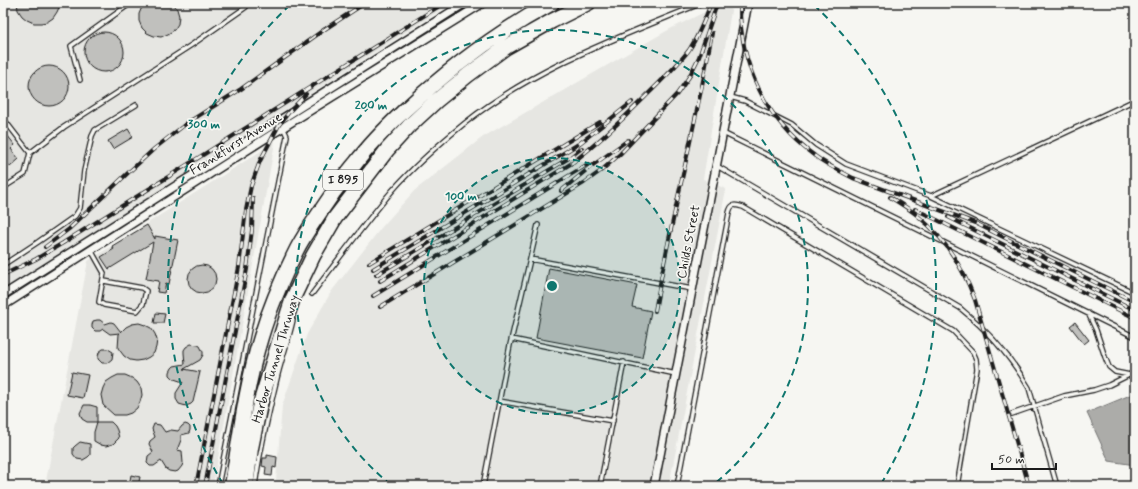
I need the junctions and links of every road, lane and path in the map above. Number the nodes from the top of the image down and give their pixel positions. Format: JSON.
{"nodes":[{"id":1,"x":131,"y":3,"type":"edge"},
{"id":2,"x":246,"y":3,"type":"edge"},
{"id":3,"x":465,"y":3,"type":"edge"},
{"id":4,"x":482,"y":3,"type":"edge"},
{"id":5,"x":552,"y":3,"type":"edge"},
{"id":6,"x":588,"y":3,"type":"edge"},
{"id":7,"x":702,"y":3,"type":"edge"},
{"id":8,"x":748,"y":3,"type":"edge"},
{"id":9,"x":80,"y":80,"type":"dead end"},
{"id":10,"x":730,"y":97,"type":"junction"},
{"id":11,"x":1135,"y":100,"type":"edge"},
{"id":12,"x":136,"y":105,"type":"dead end"},
{"id":13,"x":3,"y":118,"type":"edge"},
{"id":14,"x":281,"y":124,"type":"junction"},
{"id":15,"x":723,"y":133,"type":"junction"},
{"id":16,"x":30,"y":153,"type":"junction"},
{"id":17,"x":716,"y":165,"type":"junction"},
{"id":18,"x":3,"y":188,"type":"edge"},
{"id":19,"x":931,"y":196,"type":"junction"},
{"id":20,"x":538,"y":225,"type":"dead end"},
{"id":21,"x":91,"y":250,"type":"junction"},
{"id":22,"x":530,"y":259,"type":"junction"},
{"id":23,"x":3,"y":264,"type":"edge"},
{"id":24,"x":104,"y":281,"type":"junction"},
{"id":25,"x":298,"y":287,"type":"junction"},
{"id":26,"x":692,"y":289,"type":"junction"},
{"id":27,"x":1135,"y":293,"type":"edge"},
{"id":28,"x":312,"y":294,"type":"dead end"},
{"id":29,"x":3,"y":295,"type":"edge"},
{"id":30,"x":3,"y":306,"type":"edge"},
{"id":31,"x":294,"y":310,"type":"dead end"},
{"id":32,"x":1088,"y":313,"type":"junction"},
{"id":33,"x":293,"y":318,"type":"dead end"},
{"id":34,"x":1135,"y":337,"type":"edge"},
{"id":35,"x":512,"y":339,"type":"junction"},
{"id":36,"x":624,"y":362,"type":"junction"},
{"id":37,"x":1135,"y":372,"type":"edge"},
{"id":38,"x":676,"y":374,"type":"junction"},
{"id":39,"x":1130,"y":375,"type":"junction"},
{"id":40,"x":499,"y":401,"type":"junction"},
{"id":41,"x":1034,"y":406,"type":"junction"},
{"id":42,"x":1012,"y":414,"type":"dead end"},
{"id":43,"x":613,"y":421,"type":"junction"},
{"id":44,"x":247,"y":434,"type":"junction"},
{"id":45,"x":218,"y":486,"type":"edge"},
{"id":46,"x":232,"y":486,"type":"edge"},
{"id":47,"x":246,"y":486,"type":"edge"},
{"id":48,"x":255,"y":486,"type":"edge"},
{"id":49,"x":483,"y":486,"type":"edge"},
{"id":50,"x":600,"y":486,"type":"edge"},
{"id":51,"x":654,"y":486,"type":"edge"},
{"id":52,"x":677,"y":486,"type":"edge"},
{"id":53,"x":957,"y":486,"type":"edge"},
{"id":54,"x":1057,"y":486,"type":"edge"}],
"edges":[{"from":1,"to":9,"type":"lane"},
{"from":2,"to":16,"type":"lane"},
{"from":3,"to":14,"type":"street","name":"Frankfurst Avenue"},
{"from":4,"to":14,"type":"street","name":"Frankfurst Avenue"},
{"from":5,"to":44,"type":"highway","name":"Harbor Tunnel Thruway","number":"I 895"},
{"from":6,"to":25,"type":"highway","name":"Harbor Tunnel Thruway","number":"I 895"},
{"from":7,"to":28,"type":"lane"},
{"from":8,"to":10,"type":"street","name":"Childs Street"},
{"from":10,"to":15,"type":"street","name":"Childs Street"},
{"from":10,"to":19,"type":"lane"},
{"from":11,"to":19,"type":"lane"},
{"from":12,"to":23,"type":"lane"},
{"from":13,"to":16,"type":"lane"},
{"from":14,"to":21,"type":"street","name":"Frankfurst Avenue"},
{"from":14,"to":29,"type":"street","name":"Frankfurst Avenue"},
{"from":14,"to":44,"type":"lane"},
{"from":15,"to":17,"type":"street","name":"Childs Street"},
{"from":15,"to":32,"type":"lane"},
{"from":16,"to":18,"type":"lane"},
{"from":17,"to":26,"type":"street","name":"Childs Street"},
{"from":17,"to":41,"type":"lane"},
{"from":19,"to":27,"type":"lane"},
{"from":20,"to":22,"type":"lane"},
{"from":21,"to":24,"type":"lane"},
{"from":21,"to":30,"type":"street","name":"Frankfurst Avenue"},
{"from":22,"to":26,"type":"lane"},
{"from":22,"to":35,"type":"lane"},
{"from":24,"to":24,"type":"lane"},
{"from":25,"to":31,"type":"lane"},
{"from":25,"to":44,"type":"highway","name":"Harbor Tunnel Thruway","number":"I 895"},
{"from":26,"to":38,"type":"street","name":"Childs Street"},
{"from":32,"to":34,"type":"lane"},
{"from":32,"to":39,"type":"lane"},
{"from":33,"to":44,"type":"lane"},
{"from":35,"to":36,"type":"lane"},
{"from":35,"to":40,"type":"lane"},
{"from":36,"to":38,"type":"lane"},
{"from":36,"to":43,"type":"lane"},
{"from":37,"to":39,"type":"lane"},
{"from":38,"to":51,"type":"street","name":"Childs Street"},
{"from":39,"to":41,"type":"lane"},
{"from":40,"to":43,"type":"lane"},
{"from":40,"to":49,"type":"lane"},
{"from":41,"to":42,"type":"lane"},
{"from":41,"to":54,"type":"lane"},
{"from":43,"to":50,"type":"lane"},
{"from":44,"to":45,"type":"lane"},
{"from":44,"to":46,"type":"highway","name":"Harbor Tunnel Thruway","number":"I 895"},
{"from":44,"to":47,"type":"highway","name":"Harbor Tunnel Thruway","number":"I 895"},
{"from":44,"to":48,"type":"lane"},
{"from":52,"to":53,"type":"lane"}]}
